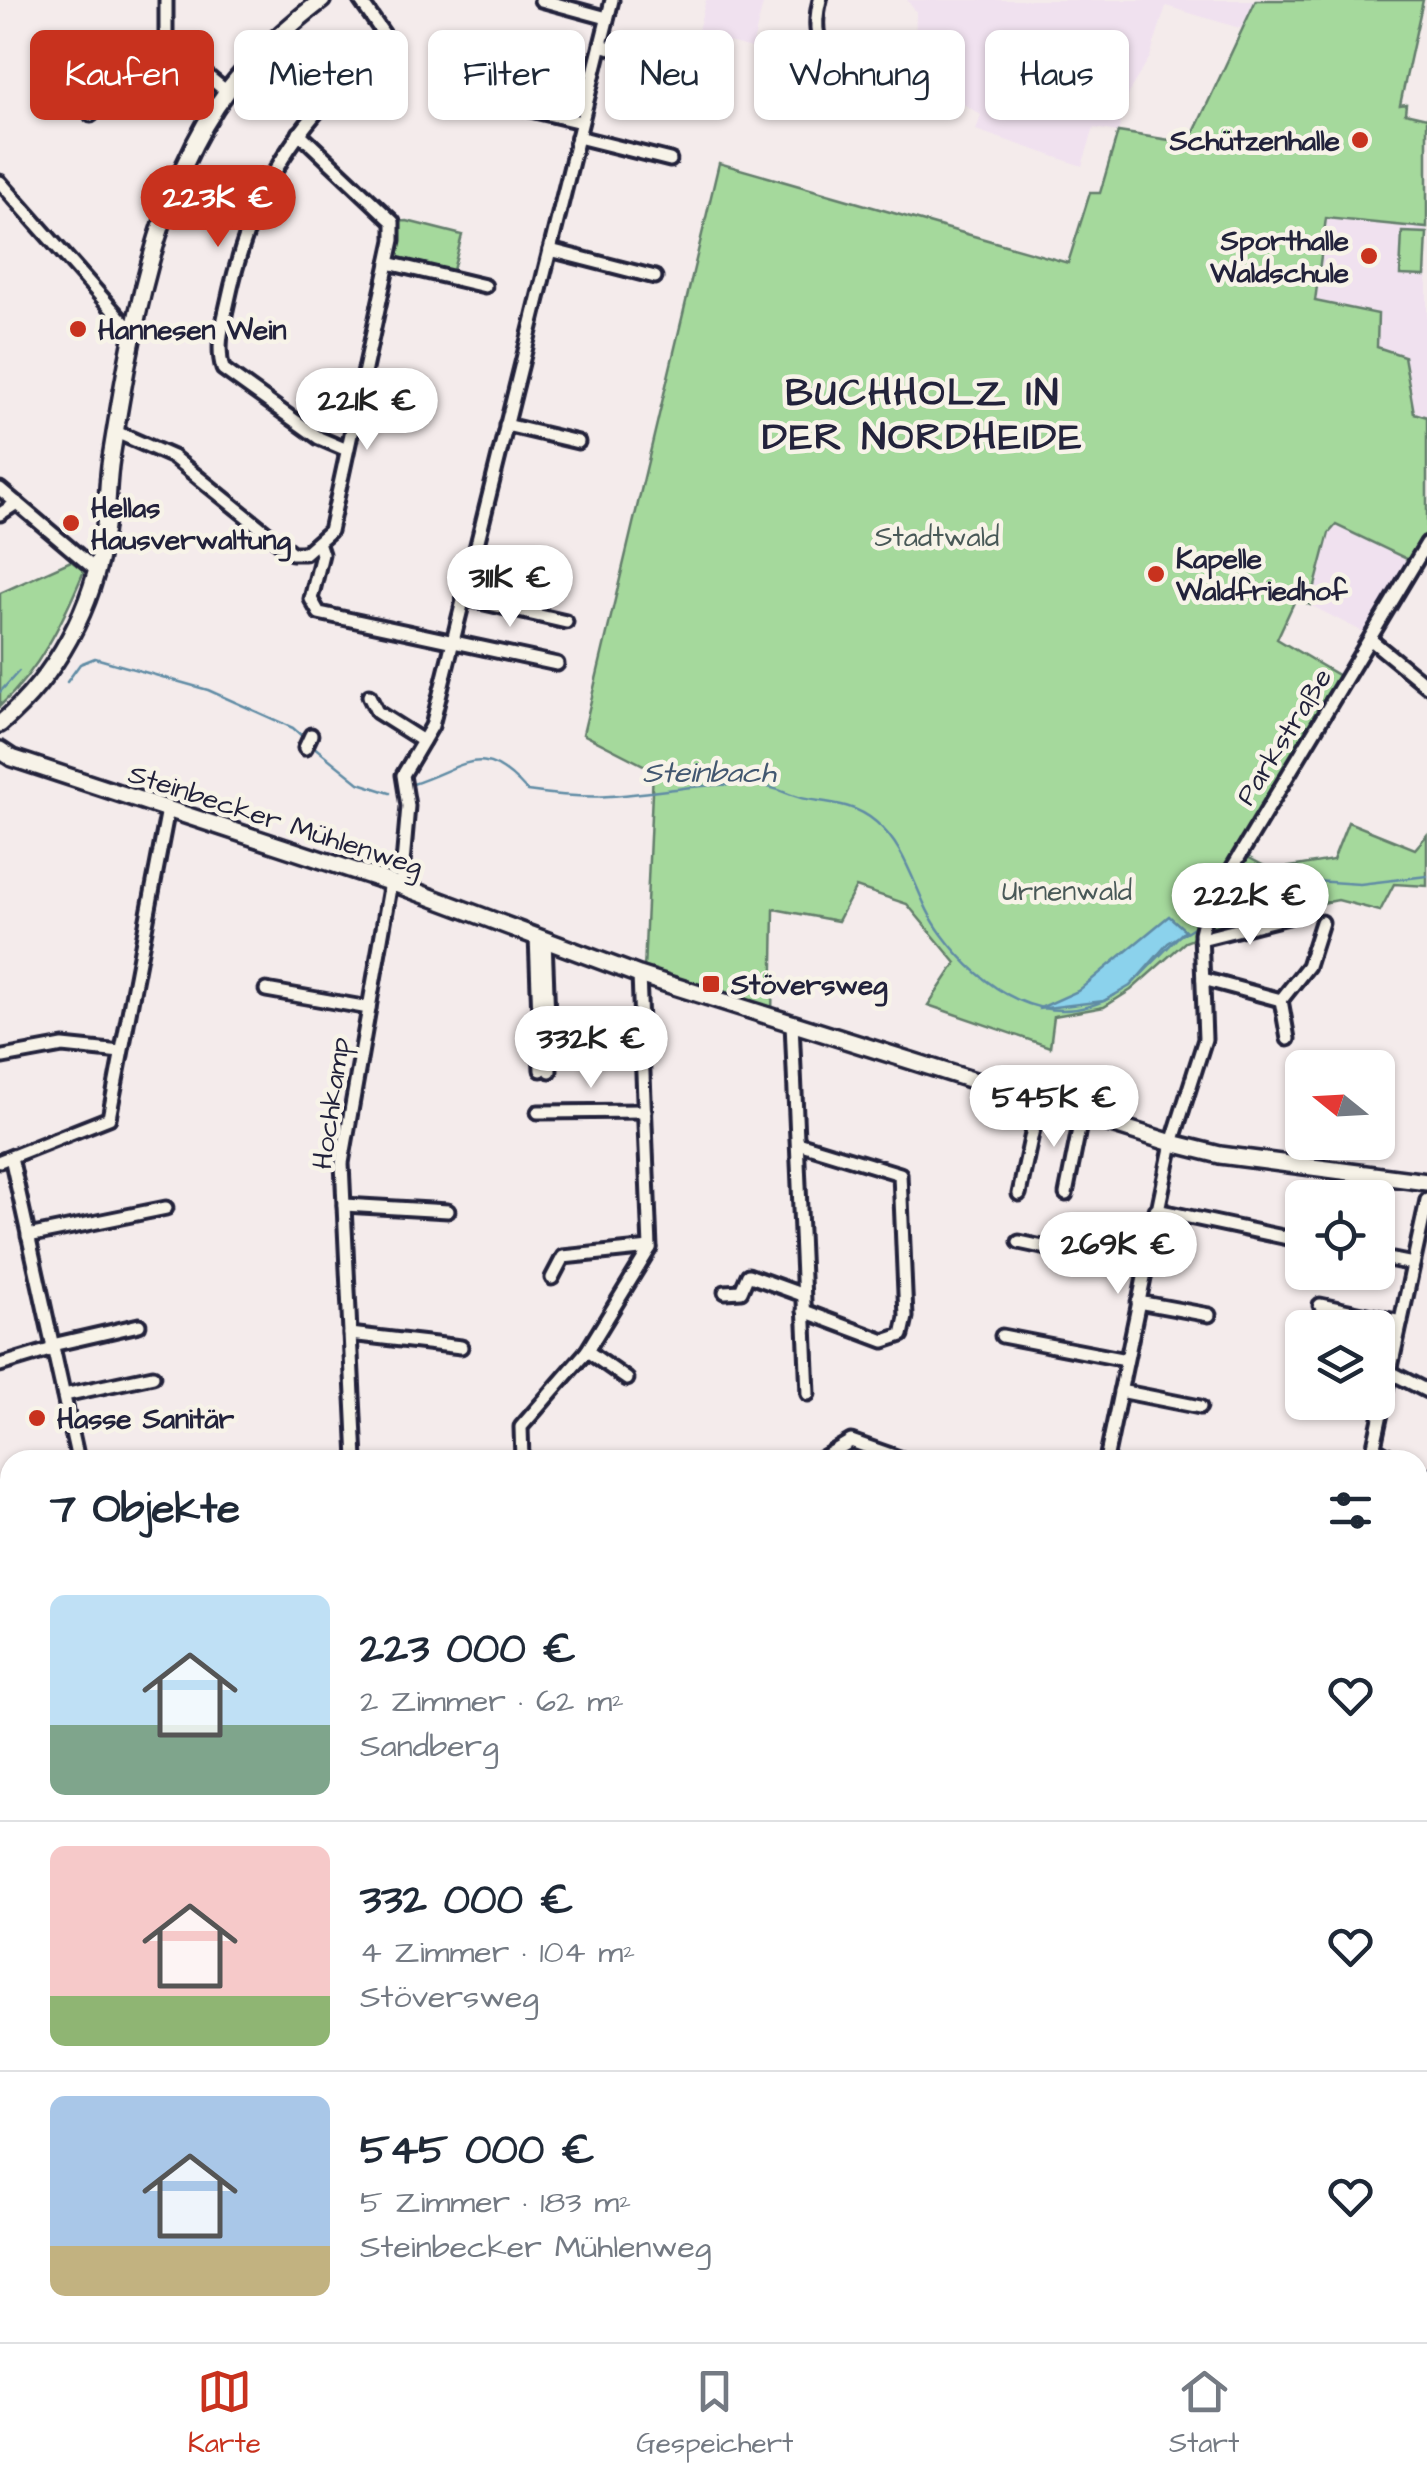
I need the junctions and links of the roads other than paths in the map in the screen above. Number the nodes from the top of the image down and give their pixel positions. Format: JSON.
{"nodes":[{"id":1,"x":166,"y":0,"type":"edge"},
{"id":2,"x":322,"y":0,"type":"edge"},
{"id":3,"x":360,"y":0,"type":"edge"},
{"id":4,"x":541,"y":0,"type":"edge"},
{"id":5,"x":612,"y":0,"type":"edge"},
{"id":6,"x":820,"y":0,"type":"edge"},
{"id":7,"x":607,"y":18,"type":"junction"},
{"id":8,"x":166,"y":30,"type":"edge"},
{"id":9,"x":819,"y":30,"type":"edge"},
{"id":10,"x":601,"y":44,"type":"junction"},
{"id":11,"x":605,"y":45,"type":"edge"},
{"id":12,"x":214,"y":82,"type":"edge"},
{"id":13,"x":226,"y":92,"type":"junction"},
{"id":14,"x":573,"y":120,"type":"edge"},
{"id":15,"x":582,"y":122,"type":"junction"},
{"id":16,"x":299,"y":133,"type":"junction"},
{"id":17,"x":578,"y":137,"type":"junction"},
{"id":18,"x":670,"y":160,"type":"dead end"},
{"id":19,"x":0,"y":182,"type":"edge"},
{"id":20,"x":550,"y":250,"type":"junction"},
{"id":21,"x":388,"y":263,"type":"junction"},
{"id":22,"x":655,"y":278,"type":"dead end"},
{"id":23,"x":485,"y":286,"type":"dead end"},
{"id":24,"x":136,"y":335,"type":"junction"},
{"id":25,"x":506,"y":424,"type":"junction"},
{"id":26,"x":116,"y":432,"type":"junction"},
{"id":27,"x":578,"y":442,"type":"dead end"},
{"id":28,"x":347,"y":450,"type":"junction"},
{"id":29,"x":0,"y":490,"type":"edge"},
{"id":30,"x":17,"y":503,"type":"junction"},
{"id":31,"x":0,"y":514,"type":"edge"},
{"id":32,"x":1427,"y":543,"type":"edge"},
{"id":33,"x":319,"y":545,"type":"junction"},
{"id":34,"x":474,"y":553,"type":"junction"},
{"id":35,"x":525,"y":564,"type":"dead end"},
{"id":36,"x":1421,"y":564,"type":"edge"},
{"id":37,"x":96,"y":571,"type":"junction"},
{"id":38,"x":463,"y":598,"type":"junction"},
{"id":39,"x":566,"y":622,"type":"dead end"},
{"id":40,"x":453,"y":640,"type":"junction"},
{"id":41,"x":1371,"y":640,"type":"junction"},
{"id":42,"x":557,"y":664,"type":"dead end"},
{"id":43,"x":1427,"y":686,"type":"edge"},
{"id":44,"x":370,"y":696,"type":"dead end"},
{"id":45,"x":0,"y":724,"type":"edge"},
{"id":46,"x":311,"y":735,"type":"dead end"},
{"id":47,"x":423,"y":741,"type":"junction"},
{"id":48,"x":305,"y":748,"type":"dead end"},
{"id":49,"x":0,"y":750,"type":"edge"},
{"id":50,"x":168,"y":809,"type":"junction"},
{"id":51,"x":396,"y":884,"type":"junction"},
{"id":52,"x":1288,"y":917,"type":"dead end"},
{"id":53,"x":1322,"y":922,"type":"dead end"},
{"id":54,"x":540,"y":938,"type":"junction"},
{"id":55,"x":1201,"y":939,"type":"junction"},
{"id":56,"x":639,"y":975,"type":"junction"},
{"id":57,"x":1203,"y":979,"type":"junction"},
{"id":58,"x":266,"y":990,"type":"dead end"},
{"id":59,"x":1280,"y":1000,"type":"junction"},
{"id":60,"x":369,"y":1008,"type":"junction"},
{"id":61,"x":792,"y":1023,"type":"junction"},
{"id":62,"x":1288,"y":1039,"type":"dead end"},
{"id":63,"x":121,"y":1052,"type":"junction"},
{"id":64,"x":3,"y":1056,"type":"dead end"},
{"id":65,"x":546,"y":1070,"type":"dead end"},
{"id":66,"x":1039,"y":1101,"type":"junction"},
{"id":67,"x":538,"y":1112,"type":"dead end"},
{"id":68,"x":645,"y":1112,"type":"junction"},
{"id":69,"x":1082,"y":1114,"type":"junction"},
{"id":70,"x":1172,"y":1142,"type":"junction"},
{"id":71,"x":798,"y":1143,"type":"junction"},
{"id":72,"x":5,"y":1159,"type":"edge"},
{"id":73,"x":1427,"y":1182,"type":"edge"},
{"id":74,"x":1019,"y":1194,"type":"dead end"},
{"id":75,"x":1066,"y":1194,"type":"dead end"},
{"id":76,"x":1427,"y":1200,"type":"edge"},
{"id":77,"x":344,"y":1206,"type":"junction"},
{"id":78,"x":166,"y":1208,"type":"dead end"},
{"id":79,"x":1156,"y":1210,"type":"junction"},
{"id":80,"x":448,"y":1211,"type":"dead end"},
{"id":81,"x":28,"y":1236,"type":"junction"},
{"id":82,"x":1285,"y":1237,"type":"edge"},
{"id":83,"x":1020,"y":1242,"type":"dead end"},
{"id":84,"x":650,"y":1248,"type":"junction"},
{"id":85,"x":1395,"y":1260,"type":"edge"},
{"id":86,"x":1413,"y":1264,"type":"junction"},
{"id":87,"x":1144,"y":1269,"type":"junction"},
{"id":88,"x":552,"y":1278,"type":"dead end"},
{"id":89,"x":725,"y":1292,"type":"dead end"},
{"id":90,"x":803,"y":1295,"type":"junction"},
{"id":91,"x":1138,"y":1302,"type":"junction"},
{"id":92,"x":1320,"y":1304,"type":"dead end"},
{"id":93,"x":804,"y":1311,"type":"junction"},
{"id":94,"x":1209,"y":1316,"type":"dead end"},
{"id":95,"x":1401,"y":1322,"type":"junction"},
{"id":96,"x":139,"y":1325,"type":"dead end"},
{"id":97,"x":350,"y":1334,"type":"junction"},
{"id":98,"x":1002,"y":1336,"type":"dead end"},
{"id":99,"x":53,"y":1347,"type":"junction"},
{"id":100,"x":461,"y":1347,"type":"dead end"},
{"id":101,"x":1395,"y":1349,"type":"edge"},
{"id":102,"x":587,"y":1351,"type":"junction"},
{"id":103,"x":1126,"y":1360,"type":"junction"},
{"id":104,"x":0,"y":1365,"type":"edge"},
{"id":105,"x":1395,"y":1374,"type":"edge"},
{"id":106,"x":153,"y":1376,"type":"dead end"},
{"id":107,"x":627,"y":1379,"type":"dead end"},
{"id":108,"x":1427,"y":1390,"type":"edge"},
{"id":109,"x":1120,"y":1391,"type":"junction"},
{"id":110,"x":808,"y":1394,"type":"dead end"},
{"id":111,"x":64,"y":1395,"type":"junction"},
{"id":112,"x":1200,"y":1407,"type":"dead end"},
{"id":113,"x":1379,"y":1420,"type":"edge"},
{"id":114,"x":76,"y":1450,"type":"edge"},
{"id":115,"x":356,"y":1450,"type":"edge"},
{"id":116,"x":522,"y":1450,"type":"edge"},
{"id":117,"x":835,"y":1450,"type":"edge"},
{"id":118,"x":876,"y":1450,"type":"edge"},
{"id":119,"x":1108,"y":1450,"type":"edge"},
{"id":120,"x":1373,"y":1450,"type":"edge"}],
"edges":[{"from":1,"to":8,"type":"street"},
{"from":2,"to":13,"type":"street"},
{"from":3,"to":16,"type":"street"},
{"from":4,"to":7,"type":"street"},
{"from":5,"to":7,"type":"street","name":"Hochkamp"},
{"from":6,"to":9,"type":"street"},
{"from":7,"to":10,"type":"street","name":"Hochkamp"},
{"from":10,"to":11,"type":"street"},
{"from":10,"to":15,"type":"street","name":"Hochkamp"},
{"from":12,"to":13,"type":"street"},
{"from":13,"to":24,"type":"street"},
{"from":14,"to":15,"type":"street"},
{"from":15,"to":17,"type":"street","name":"Hochkamp"},
{"from":16,"to":21,"type":"street"},
{"from":16,"to":28,"type":"street"},
{"from":17,"to":18,"type":"street"},
{"from":17,"to":20,"type":"street","name":"Hochkamp"},
{"from":19,"to":24,"type":"street"},
{"from":20,"to":22,"type":"street"},
{"from":20,"to":25,"type":"street","name":"Hochkamp"},
{"from":21,"to":23,"type":"street"},
{"from":21,"to":28,"type":"street"},
{"from":24,"to":26,"type":"street"},
{"from":25,"to":27,"type":"street"},
{"from":25,"to":34,"type":"street","name":"Hochkamp"},
{"from":26,"to":33,"type":"street"},
{"from":26,"to":37,"type":"street"},
{"from":28,"to":33,"type":"street"},
{"from":29,"to":30,"type":"street"},
{"from":30,"to":31,"type":"street"},
{"from":30,"to":37,"type":"street"},
{"from":32,"to":36,"type":"street","name":"Parkstraße"},
{"from":33,"to":40,"type":"street"},
{"from":34,"to":35,"type":"street"},
{"from":34,"to":38,"type":"street","name":"Hochkamp"},
{"from":36,"to":41,"type":"street","name":"Parkstraße"},
{"from":37,"to":45,"type":"street"},
{"from":38,"to":39,"type":"street"},
{"from":38,"to":40,"type":"street","name":"Hochkamp"},
{"from":40,"to":42,"type":"street"},
{"from":40,"to":47,"type":"street","name":"Hochkamp"},
{"from":41,"to":43,"type":"street"},
{"from":41,"to":55,"type":"street","name":"Parkstraße"},
{"from":44,"to":47,"type":"street"},
{"from":46,"to":48,"type":"street"},
{"from":47,"to":51,"type":"street","name":"Hochkamp"},
{"from":49,"to":50,"type":"street","name":"Steinbecker Mühlenweg"},
{"from":50,"to":51,"type":"street","name":"Steinbecker Mühlenweg"},
{"from":50,"to":63,"type":"street"},
{"from":51,"to":54,"type":"street","name":"Steinbecker Mühlenweg"},
{"from":51,"to":60,"type":"street","name":"Hochkamp"},
{"from":52,"to":55,"type":"street"},
{"from":53,"to":59,"type":"street"},
{"from":54,"to":56,"type":"street","name":"Steinbecker Mühlenweg"},
{"from":54,"to":65,"type":"street"},
{"from":55,"to":57,"type":"street","name":"Parkstraße"},
{"from":56,"to":61,"type":"street","name":"Steinbecker Mühlenweg"},
{"from":56,"to":68,"type":"street"},
{"from":57,"to":59,"type":"street"},
{"from":57,"to":70,"type":"street","name":"Parkstraße"},
{"from":58,"to":60,"type":"street","name":"Hochkamp"},
{"from":59,"to":62,"type":"street"},
{"from":60,"to":77,"type":"street","name":"Hochkamp"},
{"from":61,"to":66,"type":"street","name":"Steinbecker Mühlenweg"},
{"from":61,"to":71,"type":"street"},
{"from":63,"to":64,"type":"street"},
{"from":63,"to":72,"type":"street"},
{"from":66,"to":69,"type":"street","name":"Steinbecker Mühlenweg"},
{"from":66,"to":74,"type":"street"},
{"from":67,"to":68,"type":"street"},
{"from":68,"to":84,"type":"street"},
{"from":69,"to":70,"type":"street","name":"Steinbecker Mühlenweg"},
{"from":69,"to":75,"type":"street"},
{"from":70,"to":73,"type":"street","name":"Steinbecker Mühlenweg"},
{"from":70,"to":79,"type":"street","name":"Parkstraße"},
{"from":71,"to":90,"type":"street"},
{"from":71,"to":93,"type":"street"},
{"from":72,"to":81,"type":"street"},
{"from":76,"to":86,"type":"street"},
{"from":77,"to":80,"type":"street","name":"Hochkamp"},
{"from":77,"to":97,"type":"street","name":"Hochkamp"},
{"from":78,"to":81,"type":"street"},
{"from":79,"to":82,"type":"street"},
{"from":79,"to":87,"type":"street","name":"Parkstraße"},
{"from":81,"to":99,"type":"street"},
{"from":83,"to":87,"type":"street"},
{"from":84,"to":88,"type":"street"},
{"from":84,"to":102,"type":"street"},
{"from":85,"to":86,"type":"street"},
{"from":86,"to":95,"type":"street"},
{"from":87,"to":91,"type":"street","name":"Parkstraße"},
{"from":89,"to":90,"type":"street"},
{"from":90,"to":93,"type":"street"},
{"from":91,"to":94,"type":"street"},
{"from":91,"to":103,"type":"street","name":"Parkstraße"},
{"from":92,"to":95,"type":"street"},
{"from":93,"to":110,"type":"street"},
{"from":95,"to":101,"type":"street"},
{"from":96,"to":99,"type":"street"},
{"from":97,"to":100,"type":"street"},
{"from":97,"to":115,"type":"street","name":"Hochkamp"},
{"from":98,"to":103,"type":"street"},
{"from":99,"to":104,"type":"street"},
{"from":99,"to":111,"type":"street"},
{"from":102,"to":107,"type":"street"},
{"from":102,"to":116,"type":"street"},
{"from":103,"to":109,"type":"street","name":"Parkstraße"},
{"from":105,"to":108,"type":"street"},
{"from":106,"to":111,"type":"street"},
{"from":109,"to":112,"type":"street"},
{"from":109,"to":119,"type":"street","name":"Parkstraße"},
{"from":111,"to":114,"type":"street"},
{"from":113,"to":120,"type":"street"},
{"from":117,"to":118,"type":"street"}]}
